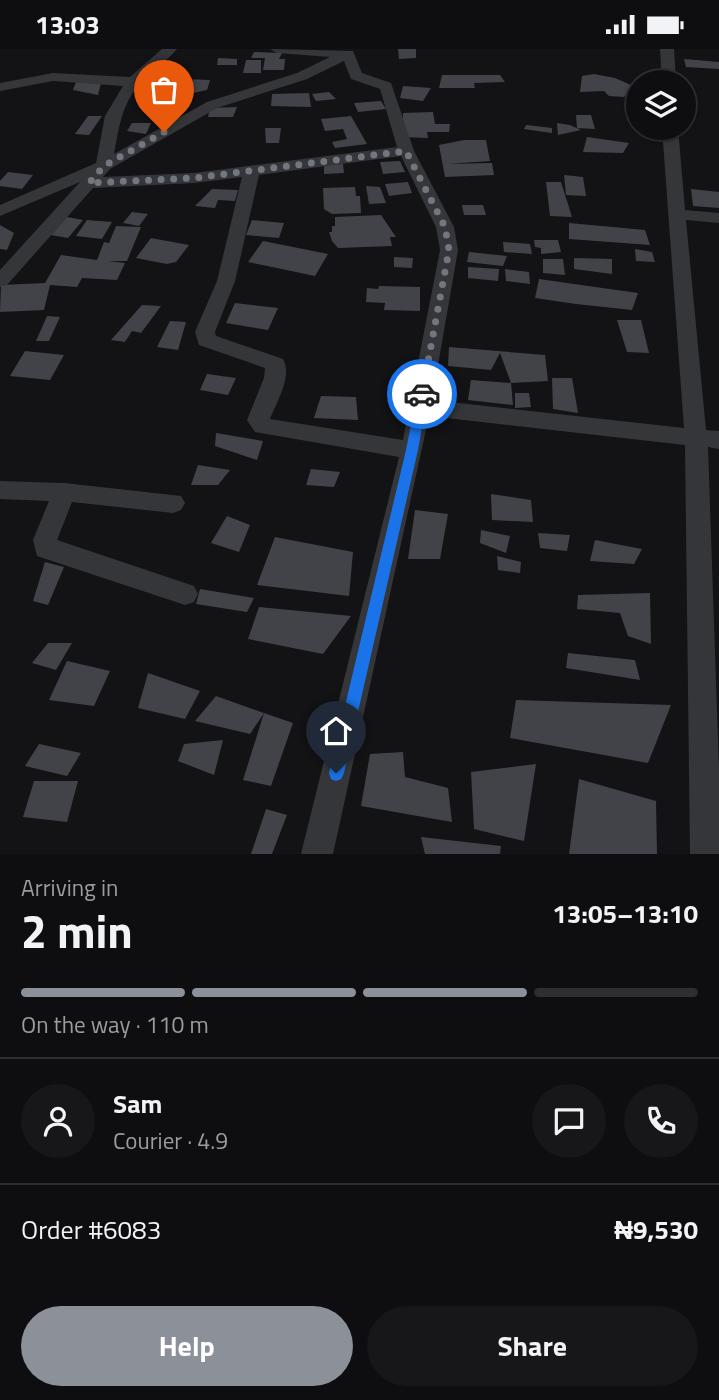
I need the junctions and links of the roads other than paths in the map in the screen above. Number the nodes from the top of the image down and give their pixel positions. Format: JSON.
{"nodes":[{"id":1,"x":170,"y":49,"type":"edge"},
{"id":2,"x":277,"y":49,"type":"edge"},
{"id":3,"x":667,"y":49,"type":"edge"},
{"id":4,"x":353,"y":51,"type":"edge"},
{"id":5,"x":668,"y":70,"type":"edge"},
{"id":6,"x":134,"y":82,"type":"junction"},
{"id":7,"x":0,"y":87,"type":"edge"},
{"id":8,"x":671,"y":140,"type":"edge"},
{"id":9,"x":406,"y":151,"type":"junction"},
{"id":10,"x":104,"y":166,"type":"junction"},
{"id":11,"x":252,"y":170,"type":"junction"},
{"id":12,"x":89,"y":183,"type":"junction"},
{"id":13,"x":0,"y":211,"type":"edge"},
{"id":14,"x":676,"y":214,"type":"junction"},
{"id":15,"x":719,"y":218,"type":"edge"},
{"id":16,"x":0,"y":281,"type":"edge"},
{"id":17,"x":420,"y":407,"type":"junction"},
{"id":18,"x":708,"y":439,"type":"edge"},
{"id":19,"x":412,"y":450,"type":"junction"},
{"id":20,"x":0,"y":490,"type":"edge"},
{"id":21,"x":64,"y":492,"type":"junction"},
{"id":22,"x":173,"y":503,"type":"dead end"},
{"id":23,"x":185,"y":594,"type":"dead end"},
{"id":24,"x":711,"y":686,"type":"edge"},
{"id":25,"x":317,"y":854,"type":"edge"},
{"id":26,"x":706,"y":854,"type":"edge"}],
"edges":[{"from":1,"to":6,"type":"street"},
{"from":2,"to":4,"type":"street"},
{"from":3,"to":5,"type":"street"},
{"from":4,"to":9,"type":"street"},
{"from":4,"to":10,"type":"street"},
{"from":6,"to":7,"type":"street"},
{"from":6,"to":10,"type":"street"},
{"from":8,"to":14,"type":"street"},
{"from":9,"to":11,"type":"street"},
{"from":9,"to":17,"type":"street"},
{"from":10,"to":12,"type":"street"},
{"from":10,"to":13,"type":"street"},
{"from":11,"to":12,"type":"street"},
{"from":11,"to":19,"type":"street"},
{"from":12,"to":16,"type":"street"},
{"from":14,"to":15,"type":"street"},
{"from":14,"to":18,"type":"street"},
{"from":17,"to":18,"type":"street"},
{"from":17,"to":19,"type":"street"},
{"from":18,"to":24,"type":"street"},
{"from":19,"to":25,"type":"street"},
{"from":20,"to":21,"type":"street"},
{"from":21,"to":22,"type":"street"},
{"from":21,"to":23,"type":"street"},
{"from":24,"to":26,"type":"street"}]}
